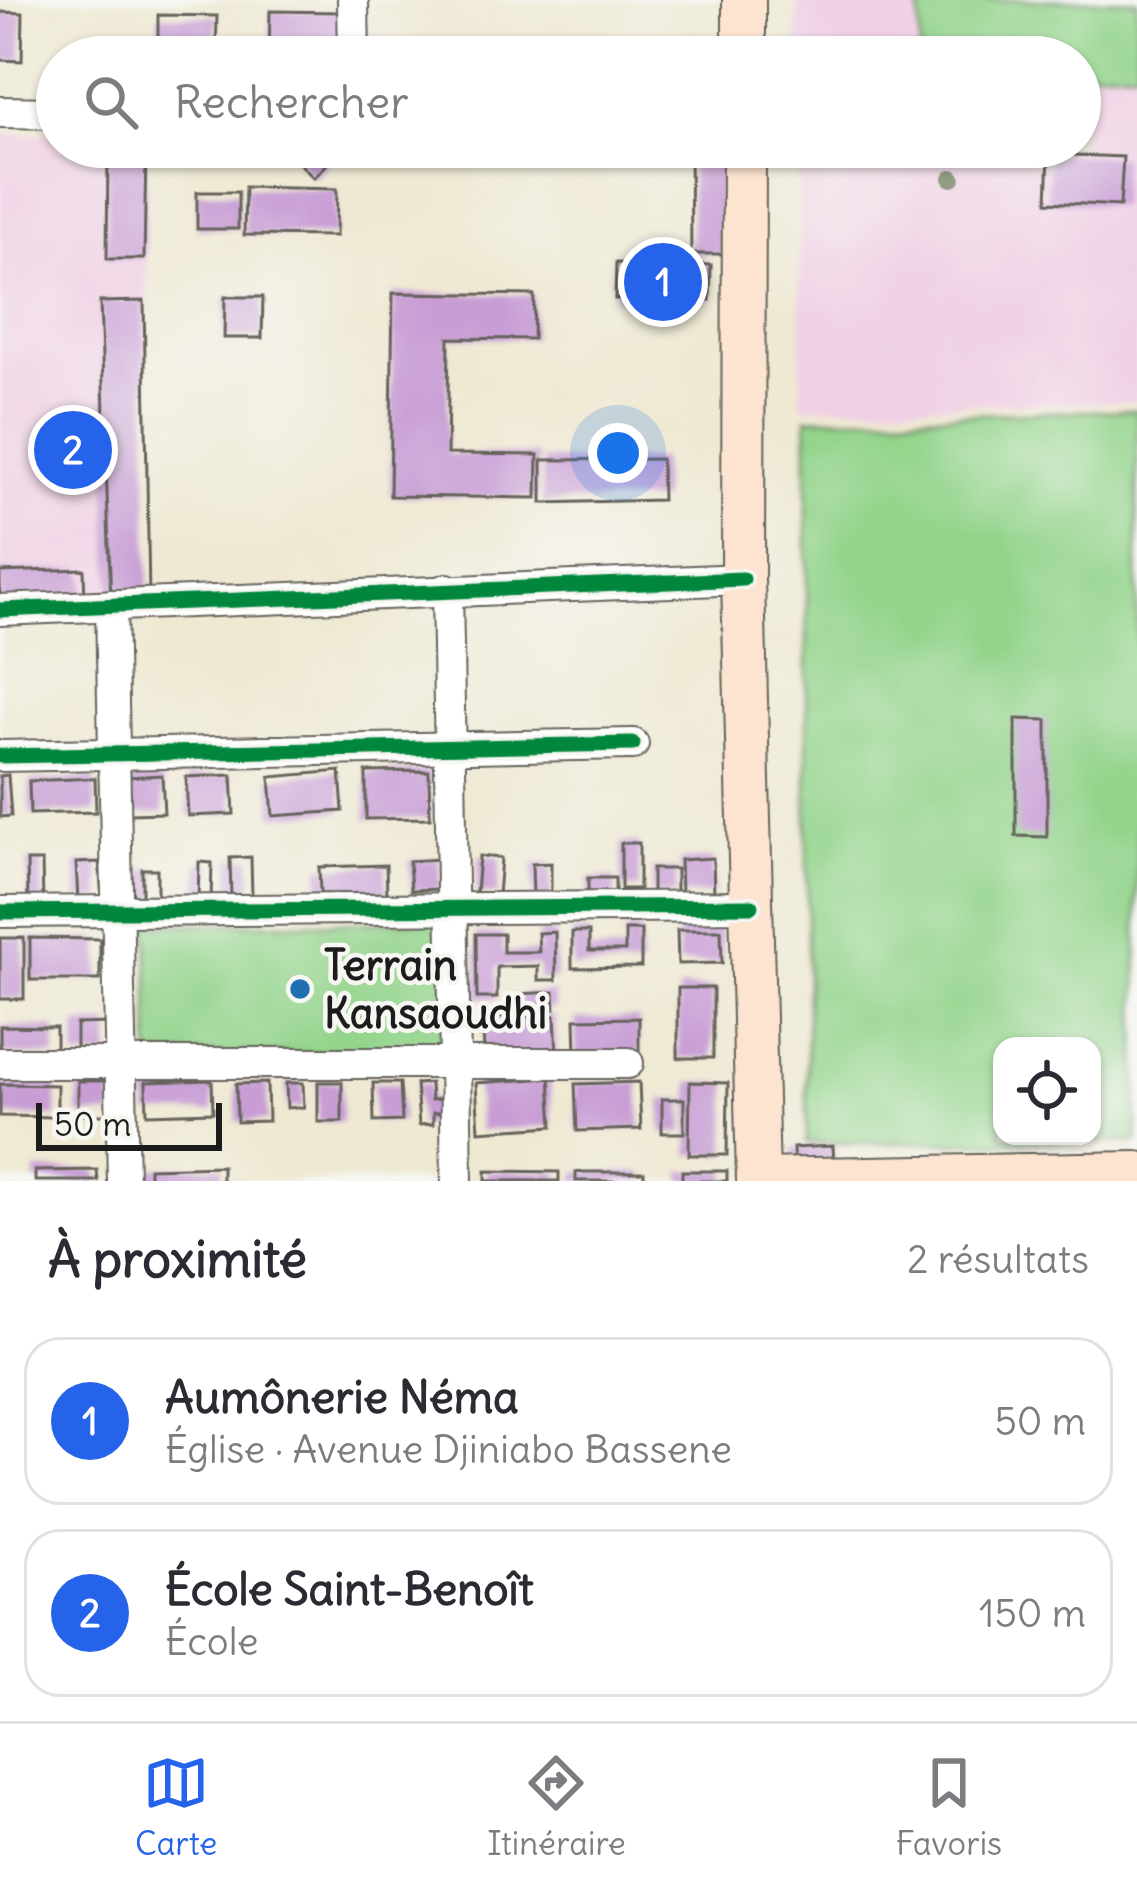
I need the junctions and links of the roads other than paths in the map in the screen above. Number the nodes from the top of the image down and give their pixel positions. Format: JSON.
{"nodes":[{"id":1,"x":352,"y":0,"type":"edge"},
{"id":2,"x":744,"y":0,"type":"edge"},
{"id":3,"x":353,"y":36,"type":"edge"},
{"id":4,"x":744,"y":36,"type":"edge"},
{"id":5,"x":0,"y":112,"type":"edge"},
{"id":6,"x":36,"y":113,"type":"edge"},
{"id":7,"x":744,"y":168,"type":"edge"},
{"id":8,"x":743,"y":579,"type":"junction"},
{"id":9,"x":447,"y":589,"type":"junction"},
{"id":10,"x":111,"y":605,"type":"junction"},
{"id":11,"x":0,"y":610,"type":"edge"},
{"id":12,"x":634,"y":744,"type":"dead end"},
{"id":13,"x":449,"y":747,"type":"junction"},
{"id":14,"x":114,"y":754,"type":"junction"},
{"id":15,"x":0,"y":755,"type":"edge"},
{"id":16,"x":752,"y":906,"type":"junction"},
{"id":17,"x":453,"y":907,"type":"junction"},
{"id":18,"x":115,"y":911,"type":"junction"},
{"id":19,"x":0,"y":912,"type":"edge"},
{"id":20,"x":628,"y":1063,"type":"dead end"},
{"id":21,"x":0,"y":1064,"type":"edge"},
{"id":22,"x":121,"y":1064,"type":"junction"},
{"id":23,"x":457,"y":1064,"type":"junction"},
{"id":24,"x":1137,"y":1173,"type":"edge"},
{"id":25,"x":758,"y":1180,"type":"edge"},
{"id":26,"x":123,"y":1181,"type":"edge"},
{"id":27,"x":457,"y":1181,"type":"edge"}],
"edges":[{"from":1,"to":3,"type":"street"},
{"from":2,"to":4,"type":"main road"},
{"from":5,"to":6,"type":"street"},
{"from":7,"to":8,"type":"main road"},
{"from":8,"to":9,"type":"street"},
{"from":8,"to":16,"type":"main road"},
{"from":9,"to":10,"type":"street"},
{"from":9,"to":13,"type":"street"},
{"from":10,"to":11,"type":"street"},
{"from":10,"to":14,"type":"street"},
{"from":12,"to":13,"type":"street"},
{"from":13,"to":14,"type":"street"},
{"from":13,"to":17,"type":"street"},
{"from":14,"to":15,"type":"street"},
{"from":14,"to":18,"type":"street"},
{"from":16,"to":17,"type":"street"},
{"from":16,"to":25,"type":"main road"},
{"from":17,"to":18,"type":"street"},
{"from":17,"to":23,"type":"street"},
{"from":18,"to":19,"type":"street"},
{"from":18,"to":22,"type":"street"},
{"from":20,"to":23,"type":"street"},
{"from":21,"to":22,"type":"street"},
{"from":22,"to":23,"type":"street"},
{"from":22,"to":26,"type":"street"},
{"from":23,"to":27,"type":"street"},
{"from":24,"to":25,"type":"main road"}]}
